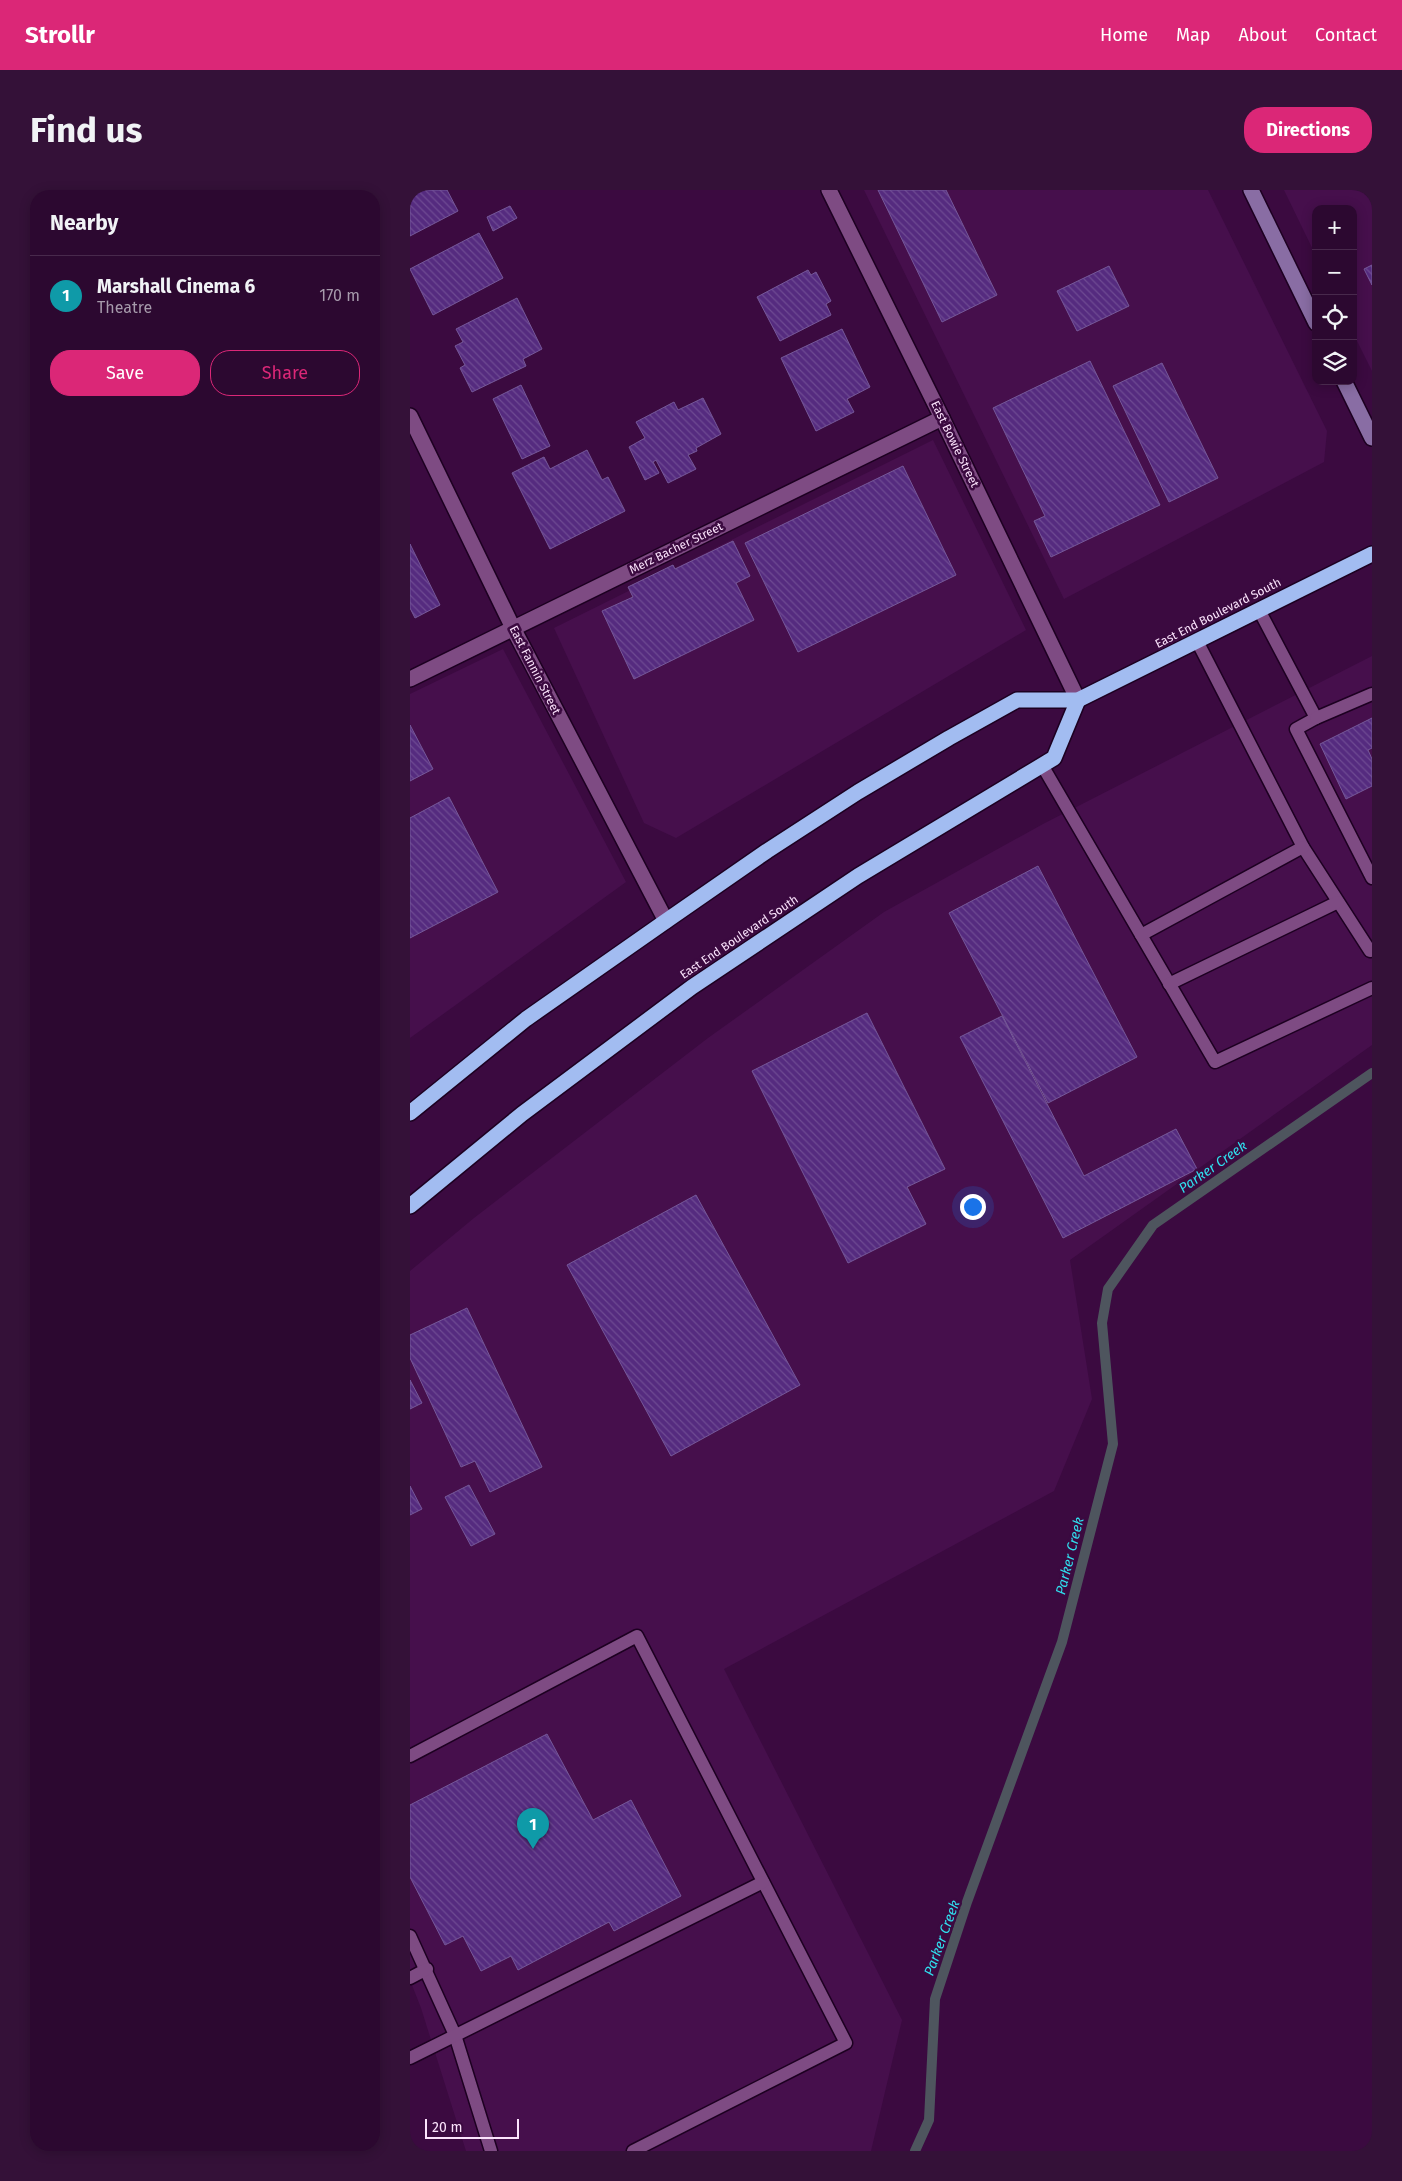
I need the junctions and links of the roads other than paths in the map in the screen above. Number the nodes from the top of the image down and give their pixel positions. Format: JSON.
{"nodes":[{"id":1,"x":829,"y":190,"type":"edge"},
{"id":2,"x":1251,"y":190,"type":"edge"},
{"id":3,"x":1312,"y":315,"type":"edge"},
{"id":4,"x":1346,"y":385,"type":"edge"},
{"id":5,"x":410,"y":416,"type":"edge"},
{"id":6,"x":942,"y":418,"type":"junction"},
{"id":7,"x":1372,"y":438,"type":"edge"},
{"id":8,"x":1372,"y":554,"type":"edge"},
{"id":9,"x":1259,"y":610,"type":"junction"},
{"id":10,"x":513,"y":628,"type":"junction"},
{"id":11,"x":1197,"y":641,"type":"junction"},
{"id":12,"x":410,"y":679,"type":"edge"},
{"id":13,"x":1372,"y":694,"type":"edge"},
{"id":14,"x":1078,"y":700,"type":"junction"},
{"id":15,"x":1316,"y":718,"type":"junction"},
{"id":16,"x":1042,"y":765,"type":"junction"},
{"id":17,"x":1303,"y":847,"type":"junction"},
{"id":18,"x":1372,"y":878,"type":"edge"},
{"id":19,"x":1338,"y":902,"type":"junction"},
{"id":20,"x":666,"y":921,"type":"junction"},
{"id":21,"x":1141,"y":935,"type":"junction"},
{"id":22,"x":1371,"y":952,"type":"edge"},
{"id":23,"x":1169,"y":984,"type":"junction"},
{"id":24,"x":1372,"y":988,"type":"edge"},
{"id":25,"x":410,"y":1113,"type":"edge"},
{"id":26,"x":410,"y":1206,"type":"edge"},
{"id":27,"x":410,"y":1756,"type":"edge"},
{"id":28,"x":763,"y":1882,"type":"junction"},
{"id":29,"x":410,"y":1936,"type":"edge"},
{"id":30,"x":427,"y":1969,"type":"junction"},
{"id":31,"x":410,"y":1978,"type":"edge"},
{"id":32,"x":455,"y":2034,"type":"junction"},
{"id":33,"x":410,"y":2058,"type":"edge"},
{"id":34,"x":492,"y":2151,"type":"edge"},
{"id":35,"x":633,"y":2151,"type":"edge"}],
"edges":[{"from":1,"to":6,"type":"street","name":"East Bowie Street"},
{"from":2,"to":3,"type":"main road"},
{"from":4,"to":7,"type":"main road"},
{"from":5,"to":10,"type":"street","name":"East Fannin Street"},
{"from":6,"to":10,"type":"street","name":"Merz Bacher Street"},
{"from":6,"to":14,"type":"street","name":"East Bowie Street"},
{"from":8,"to":9,"type":"highway","name":"East End Boulevard South"},
{"from":9,"to":11,"type":"highway","name":"East End Boulevard South"},
{"from":9,"to":15,"type":"lane"},
{"from":10,"to":12,"type":"street","name":"Merz Bacher Street"},
{"from":10,"to":20,"type":"street","name":"East Fannin Street"},
{"from":11,"to":14,"type":"highway","name":"East End Boulevard South"},
{"from":11,"to":17,"type":"lane"},
{"from":13,"to":15,"type":"lane"},
{"from":14,"to":16,"type":"highway","name":"East End Boulevard South"},
{"from":14,"to":20,"type":"highway","name":"East End Boulevard South"},
{"from":15,"to":18,"type":"lane"},
{"from":16,"to":21,"type":"lane"},
{"from":16,"to":26,"type":"highway","name":"East End Boulevard South"},
{"from":17,"to":19,"type":"lane"},
{"from":17,"to":21,"type":"lane"},
{"from":19,"to":22,"type":"lane"},
{"from":19,"to":23,"type":"lane"},
{"from":20,"to":25,"type":"highway","name":"East End Boulevard South"},
{"from":21,"to":23,"type":"lane"},
{"from":23,"to":24,"type":"lane"},
{"from":27,"to":28,"type":"lane"},
{"from":28,"to":32,"type":"lane"},
{"from":28,"to":35,"type":"lane"},
{"from":29,"to":30,"type":"lane"},
{"from":30,"to":31,"type":"lane"},
{"from":30,"to":32,"type":"lane"},
{"from":32,"to":33,"type":"lane"},
{"from":32,"to":34,"type":"lane"}]}
